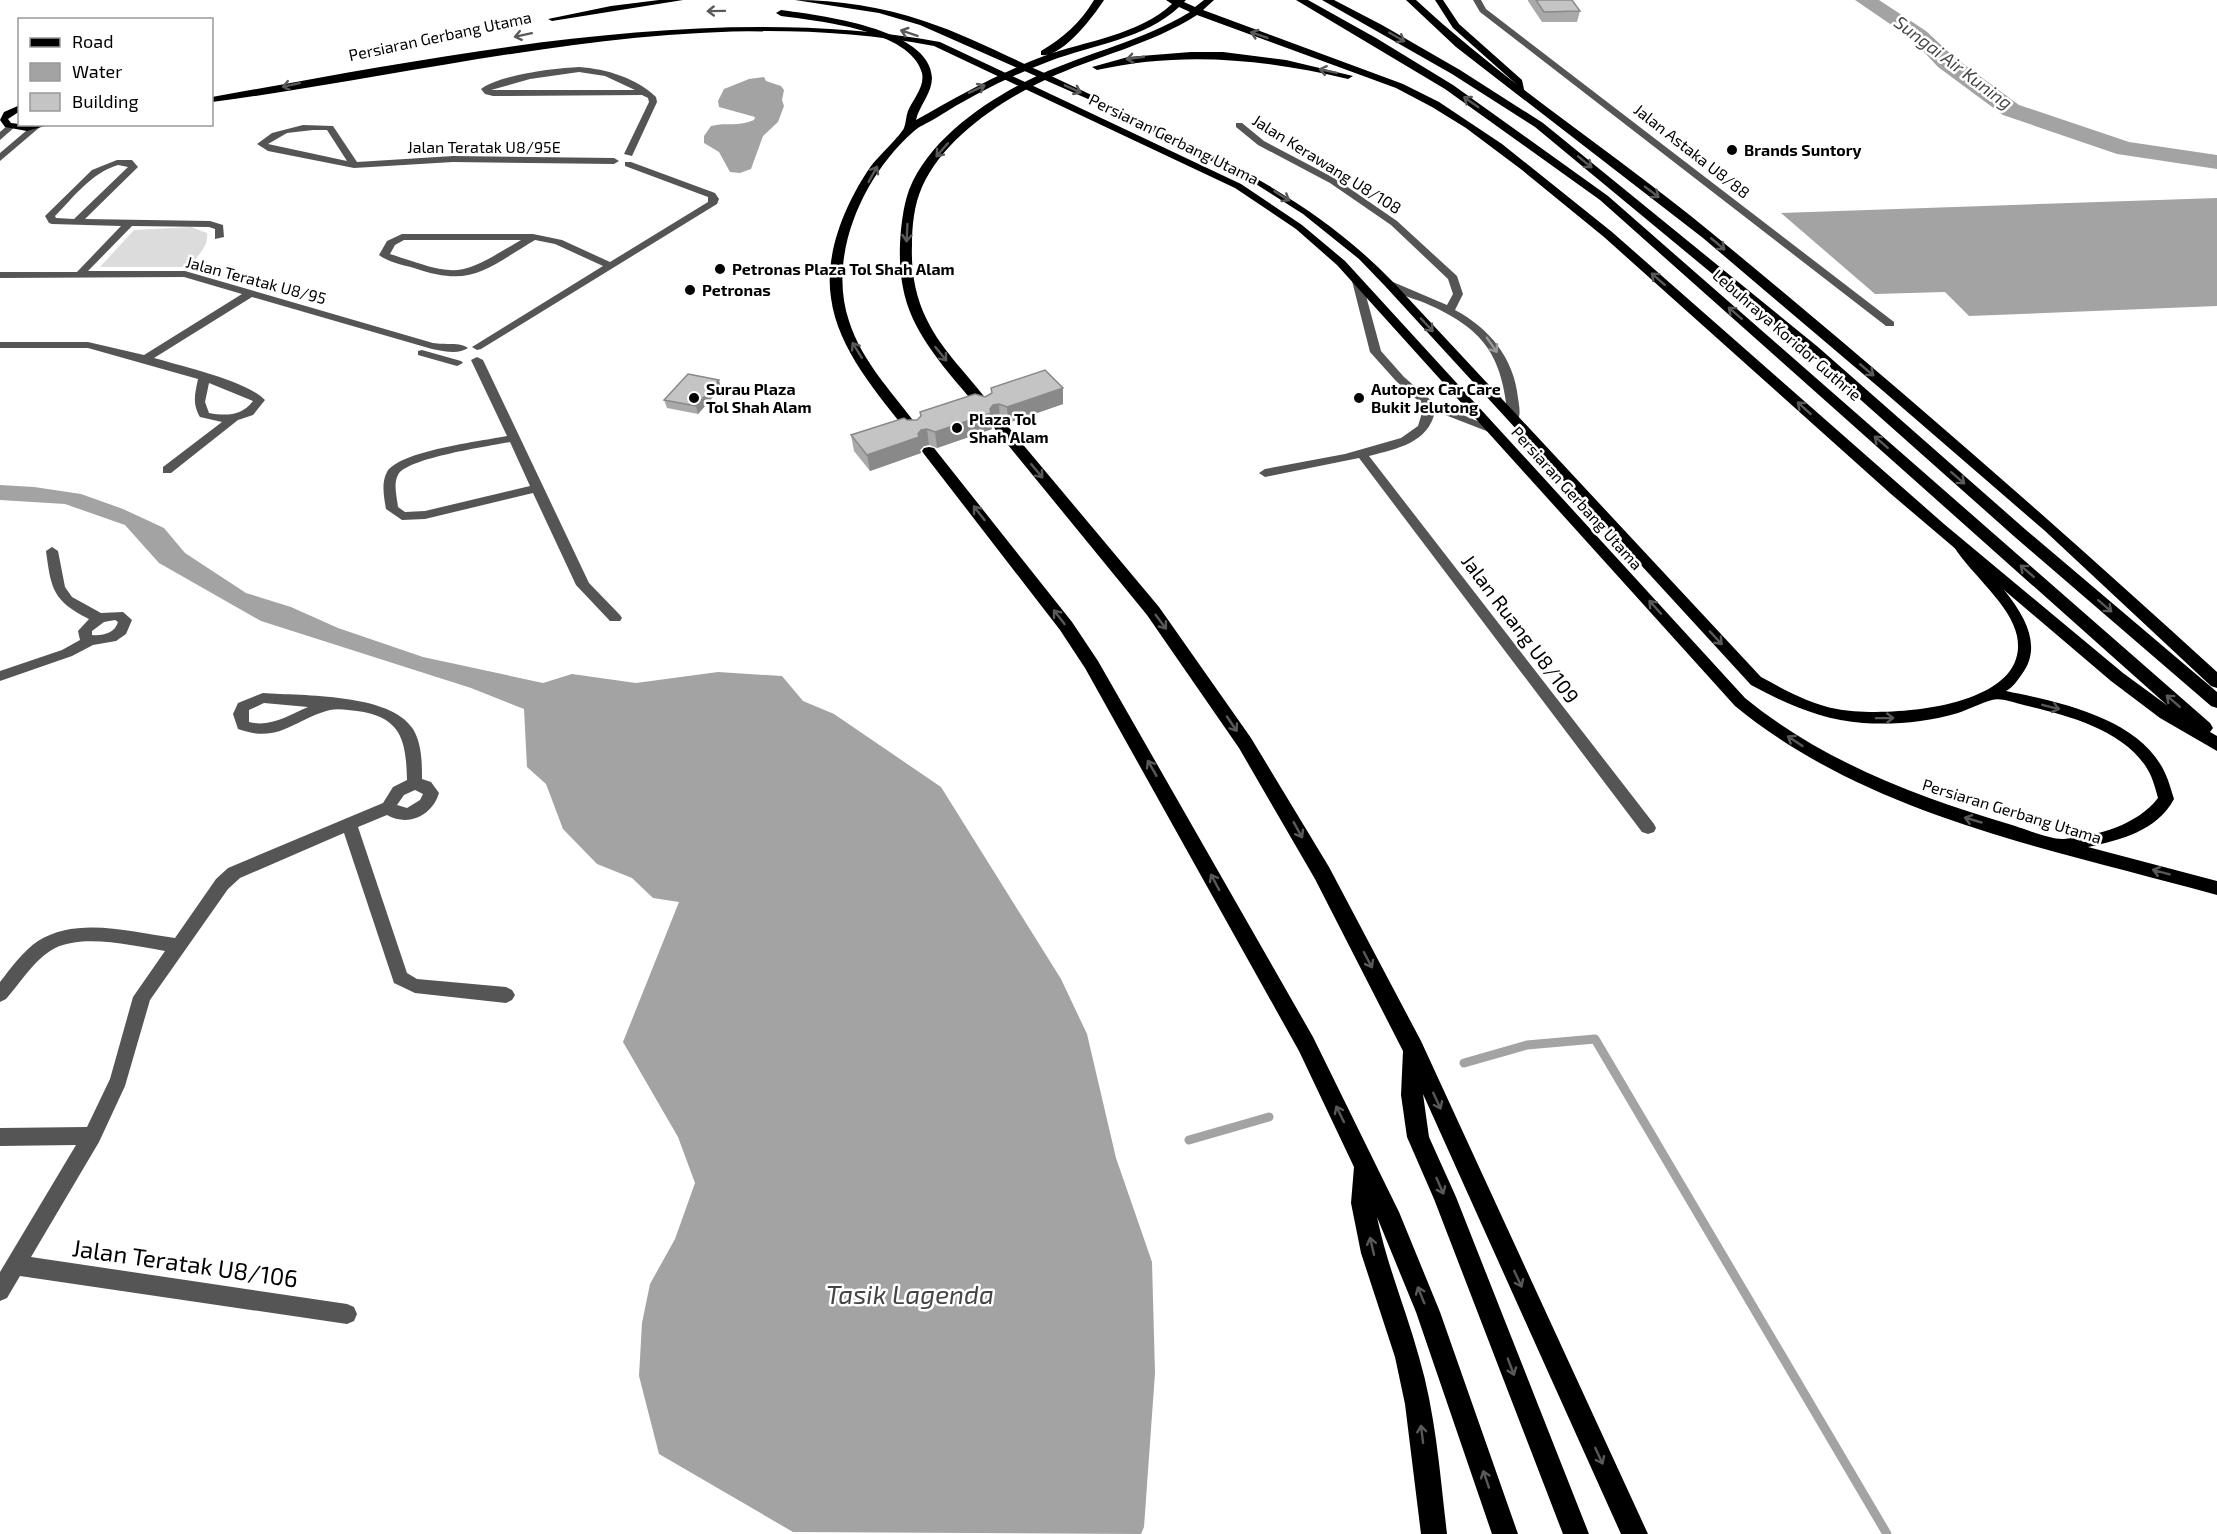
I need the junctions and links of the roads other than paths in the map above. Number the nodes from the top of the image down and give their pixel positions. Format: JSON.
{"nodes":[{"id":1,"x":679,"y":0,"type":"edge"},
{"id":2,"x":798,"y":0,"type":"edge"},
{"id":3,"x":1099,"y":0,"type":"edge"},
{"id":4,"x":1171,"y":0,"type":"edge"},
{"id":5,"x":1181,"y":0,"type":"edge"},
{"id":6,"x":1209,"y":0,"type":"edge"},
{"id":7,"x":1301,"y":0,"type":"edge"},
{"id":8,"x":1327,"y":0,"type":"edge"},
{"id":9,"x":1411,"y":0,"type":"edge"},
{"id":10,"x":1439,"y":0,"type":"edge"},
{"id":11,"x":1477,"y":0,"type":"edge"},
{"id":12,"x":781,"y":13,"type":"junction"},
{"id":13,"x":543,"y":21,"type":"dead end"},
{"id":14,"x":520,"y":26,"type":"dead end"},
{"id":15,"x":1020,"y":69,"type":"junction"},
{"id":16,"x":1495,"y":73,"type":"junction"},
{"id":17,"x":1048,"y":75,"type":"junction"},
{"id":18,"x":213,"y":92,"type":"edge"},
{"id":19,"x":644,"y":92,"type":"junction"},
{"id":20,"x":1412,"y":92,"type":"junction"},
{"id":21,"x":1522,"y":92,"type":"junction"},
{"id":22,"x":213,"y":100,"type":"edge"},
{"id":23,"x":17,"y":108,"type":"edge"},
{"id":24,"x":0,"y":110,"type":"edge"},
{"id":25,"x":2,"y":119,"type":"edge"},
{"id":26,"x":1239,"y":125,"type":"dead end"},
{"id":27,"x":12,"y":126,"type":"junction"},
{"id":28,"x":40,"y":126,"type":"edge"},
{"id":29,"x":36,"y":127,"type":"junction"},
{"id":30,"x":909,"y":130,"type":"junction"},
{"id":31,"x":0,"y":137,"type":"edge"},
{"id":32,"x":1496,"y":147,"type":"junction"},
{"id":33,"x":0,"y":158,"type":"edge"},
{"id":34,"x":628,"y":159,"type":"junction"},
{"id":35,"x":354,"y":165,"type":"junction"},
{"id":36,"x":77,"y":222,"type":"junction"},
{"id":37,"x":130,"y":222,"type":"junction"},
{"id":38,"x":219,"y":237,"type":"dead end"},
{"id":39,"x":533,"y":237,"type":"junction"},
{"id":40,"x":611,"y":266,"type":"junction"},
{"id":41,"x":80,"y":274,"type":"junction"},
{"id":42,"x":0,"y":275,"type":"edge"},
{"id":43,"x":1357,"y":281,"type":"junction"},
{"id":44,"x":0,"y":283,"type":"edge"},
{"id":45,"x":1389,"y":284,"type":"junction"},
{"id":46,"x":251,"y":293,"type":"junction"},
{"id":47,"x":239,"y":300,"type":"junction"},
{"id":48,"x":1450,"y":309,"type":"junction"},
{"id":49,"x":1890,"y":324,"type":"dead end"},
{"id":50,"x":0,"y":345,"type":"edge"},
{"id":51,"x":477,"y":347,"type":"junction"},
{"id":52,"x":463,"y":348,"type":"junction"},
{"id":53,"x":145,"y":358,"type":"junction"},
{"id":54,"x":477,"y":360,"type":"junction"},
{"id":55,"x":457,"y":363,"type":"junction"},
{"id":56,"x":204,"y":378,"type":"junction"},
{"id":57,"x":1430,"y":405,"type":"junction"},
{"id":58,"x":985,"y":407,"type":"edge"},
{"id":59,"x":234,"y":418,"type":"junction"},
{"id":60,"x":1514,"y":418,"type":"junction"},
{"id":61,"x":1000,"y":426,"type":"edge"},
{"id":62,"x":1493,"y":429,"type":"junction"},
{"id":63,"x":914,"y":431,"type":"edge"},
{"id":64,"x":512,"y":438,"type":"junction"},
{"id":65,"x":929,"y":450,"type":"edge"},
{"id":66,"x":1361,"y":453,"type":"junction"},
{"id":67,"x":167,"y":470,"type":"dead end"},
{"id":68,"x":1265,"y":473,"type":"dead end"},
{"id":69,"x":536,"y":488,"type":"junction"},
{"id":70,"x":1960,"y":547,"type":"junction"},
{"id":71,"x":52,"y":551,"type":"dead end"},
{"id":72,"x":99,"y":618,"type":"junction"},
{"id":73,"x":615,"y":618,"type":"dead end"},
{"id":74,"x":91,"y":640,"type":"junction"},
{"id":75,"x":0,"y":676,"type":"edge"},
{"id":76,"x":2217,"y":682,"type":"edge"},
{"id":77,"x":1994,"y":694,"type":"junction"},
{"id":78,"x":2217,"y":702,"type":"edge"},
{"id":79,"x":330,"y":704,"type":"junction"},
{"id":80,"x":2217,"y":739,"type":"edge"},
{"id":81,"x":2217,"y":744,"type":"edge"},
{"id":82,"x":415,"y":784,"type":"junction"},
{"id":83,"x":389,"y":807,"type":"junction"},
{"id":84,"x":349,"y":823,"type":"junction"},
{"id":85,"x":1648,"y":828,"type":"dead end"},
{"id":86,"x":2061,"y":846,"type":"junction"},
{"id":87,"x":2217,"y":888,"type":"edge"},
{"id":88,"x":176,"y":945,"type":"junction"},
{"id":89,"x":0,"y":994,"type":"edge"},
{"id":90,"x":506,"y":994,"type":"dead end"},
{"id":91,"x":1413,"y":1048,"type":"junction"},
{"id":92,"x":92,"y":1136,"type":"junction"},
{"id":93,"x":0,"y":1137,"type":"edge"},
{"id":94,"x":1365,"y":1166,"type":"junction"},
{"id":95,"x":16,"y":1265,"type":"junction"},
{"id":96,"x":0,"y":1291,"type":"edge"},
{"id":97,"x":347,"y":1314,"type":"dead end"},
{"id":98,"x":1434,"y":1534,"type":"edge"},
{"id":99,"x":1505,"y":1534,"type":"edge"},
{"id":100,"x":1576,"y":1534,"type":"edge"},
{"id":101,"x":1635,"y":1534,"type":"edge"}],
"edges":[{"from":1,"to":13,"type":"main road","name":"Persiaran Gerbang Utama"},
{"from":2,"to":45,"type":"main road","name":"Persiaran Gerbang Utama","one_way":true},
{"from":3,"to":15,"type":"highway"},
{"from":20,"to":4,"type":"highway","one_way":true},
{"from":5,"to":15,"type":"highway"},
{"from":6,"to":17,"type":"highway"},
{"from":80,"to":7,"type":"highway","name":"Lebuhraya Koridor Guthrie","one_way":true},
{"from":8,"to":78,"type":"highway","name":"Lebuhraya Koridor Guthrie","one_way":true},
{"from":9,"to":16,"type":"highway"},
{"from":10,"to":21,"type":"main road"},
{"from":11,"to":49,"type":"street","name":"Jalan Astaka U8/88"},
{"from":12,"to":22,"type":"main road","name":"Persiaran Gerbang Utama","one_way":true},
{"from":12,"to":30,"type":"highway"},
{"from":43,"to":12,"type":"main road","name":"Persiaran Gerbang Utama","one_way":true},
{"from":14,"to":18,"type":"main road","name":"Persiaran Gerbang Utama"},
{"from":30,"to":15,"type":"highway","one_way":true},
{"from":16,"to":20,"type":"highway"},
{"from":16,"to":21,"type":"highway"},
{"from":32,"to":17,"type":"highway","one_way":true},
{"from":17,"to":58,"type":"highway","one_way":true},
{"from":19,"to":19,"type":"street"},
{"from":19,"to":34,"type":"street"},
{"from":20,"to":32,"type":"highway"},
{"from":21,"to":76,"type":"highway","one_way":true},
{"from":23,"to":24,"type":"main road"},
{"from":23,"to":25,"type":"main road"},
{"from":25,"to":27,"type":"main road"},
{"from":26,"to":48,"type":"street","name":"Jalan Kerawang U8/108"},
{"from":27,"to":29,"type":"main road"},
{"from":27,"to":31,"type":"street"},
{"from":28,"to":29,"type":"main road"},
{"from":29,"to":33,"type":"street"},
{"from":63,"to":30,"type":"highway","one_way":true},
{"from":70,"to":32,"type":"highway","one_way":true},
{"from":34,"to":35,"type":"street","name":"Jalan Teratak U8/95E"},
{"from":34,"to":40,"type":"street"},
{"from":35,"to":35,"type":"street","name":"Jalan Teratak U8/95E"},
{"from":36,"to":36,"type":"street"},
{"from":36,"to":37,"type":"street"},
{"from":37,"to":38,"type":"street"},
{"from":37,"to":41,"type":"street"},
{"from":39,"to":39,"type":"street"},
{"from":39,"to":40,"type":"street"},
{"from":40,"to":51,"type":"street"},
{"from":41,"to":42,"type":"street","name":"Jalan Teratak U8/95"},
{"from":41,"to":46,"type":"street","name":"Jalan Teratak U8/95"},
{"from":43,"to":57,"type":"street"},
{"from":43,"to":62,"type":"main road","name":"Persiaran Gerbang Utama"},
{"from":44,"to":47,"type":"street","name":"Jalan Teratak U8/95"},
{"from":45,"to":48,"type":"street"},
{"from":45,"to":60,"type":"main road","name":"Persiaran Gerbang Utama","one_way":true},
{"from":46,"to":47,"type":"street"},
{"from":46,"to":52,"type":"street","name":"Jalan Teratak U8/95"},
{"from":47,"to":53,"type":"street"},
{"from":47,"to":55,"type":"street","name":"Jalan Teratak U8/95"},
{"from":48,"to":60,"type":"street","one_way":true},
{"from":50,"to":53,"type":"street"},
{"from":51,"to":52,"type":"street","name":"Jalan Teratak U8/95"},
{"from":51,"to":54,"type":"street"},
{"from":52,"to":55,"type":"street"},
{"from":53,"to":56,"type":"street"},
{"from":54,"to":55,"type":"street"},
{"from":54,"to":64,"type":"street"},
{"from":56,"to":59,"type":"street"},
{"from":56,"to":59,"type":"street"},
{"from":57,"to":62,"type":"street"},
{"from":57,"to":66,"type":"street"},
{"from":59,"to":67,"type":"street"},
{"from":60,"to":77,"type":"main road","name":"Persiaran Gerbang Utama","one_way":true},
{"from":61,"to":91,"type":"highway","one_way":true},
{"from":86,"to":62,"type":"main road","name":"Persiaran Gerbang Utama","one_way":true},
{"from":64,"to":69,"type":"street"},
{"from":64,"to":69,"type":"street"},
{"from":94,"to":65,"type":"highway","one_way":true},
{"from":66,"to":68,"type":"street"},
{"from":66,"to":85,"type":"street","name":"Jalan Ruang U8/109"},
{"from":69,"to":73,"type":"street"},
{"from":70,"to":77,"type":"main road","name":"Persiaran Gerbang Utama"},
{"from":70,"to":81,"type":"highway"},
{"from":71,"to":72,"type":"street"},
{"from":72,"to":74,"type":"street"},
{"from":72,"to":74,"type":"street"},
{"from":74,"to":75,"type":"street"},
{"from":77,"to":86,"type":"main road","one_way":true},
{"from":79,"to":79,"type":"street"},
{"from":79,"to":82,"type":"street"},
{"from":82,"to":83,"type":"street"},
{"from":82,"to":83,"type":"street"},
{"from":83,"to":84,"type":"street"},
{"from":84,"to":88,"type":"street"},
{"from":84,"to":90,"type":"street"},
{"from":87,"to":86,"type":"main road","name":"Persiaran Gerbang Utama","one_way":true},
{"from":88,"to":89,"type":"street"},
{"from":88,"to":92,"type":"street"},
{"from":91,"to":100,"type":"highway","one_way":true},
{"from":91,"to":101,"type":"highway","one_way":true},
{"from":92,"to":93,"type":"street"},
{"from":92,"to":95,"type":"street"},
{"from":98,"to":94,"type":"highway","one_way":true},
{"from":99,"to":94,"type":"highway","one_way":true},
{"from":95,"to":96,"type":"street"},
{"from":95,"to":97,"type":"street","name":"Jalan Teratak U8/106"}]}
